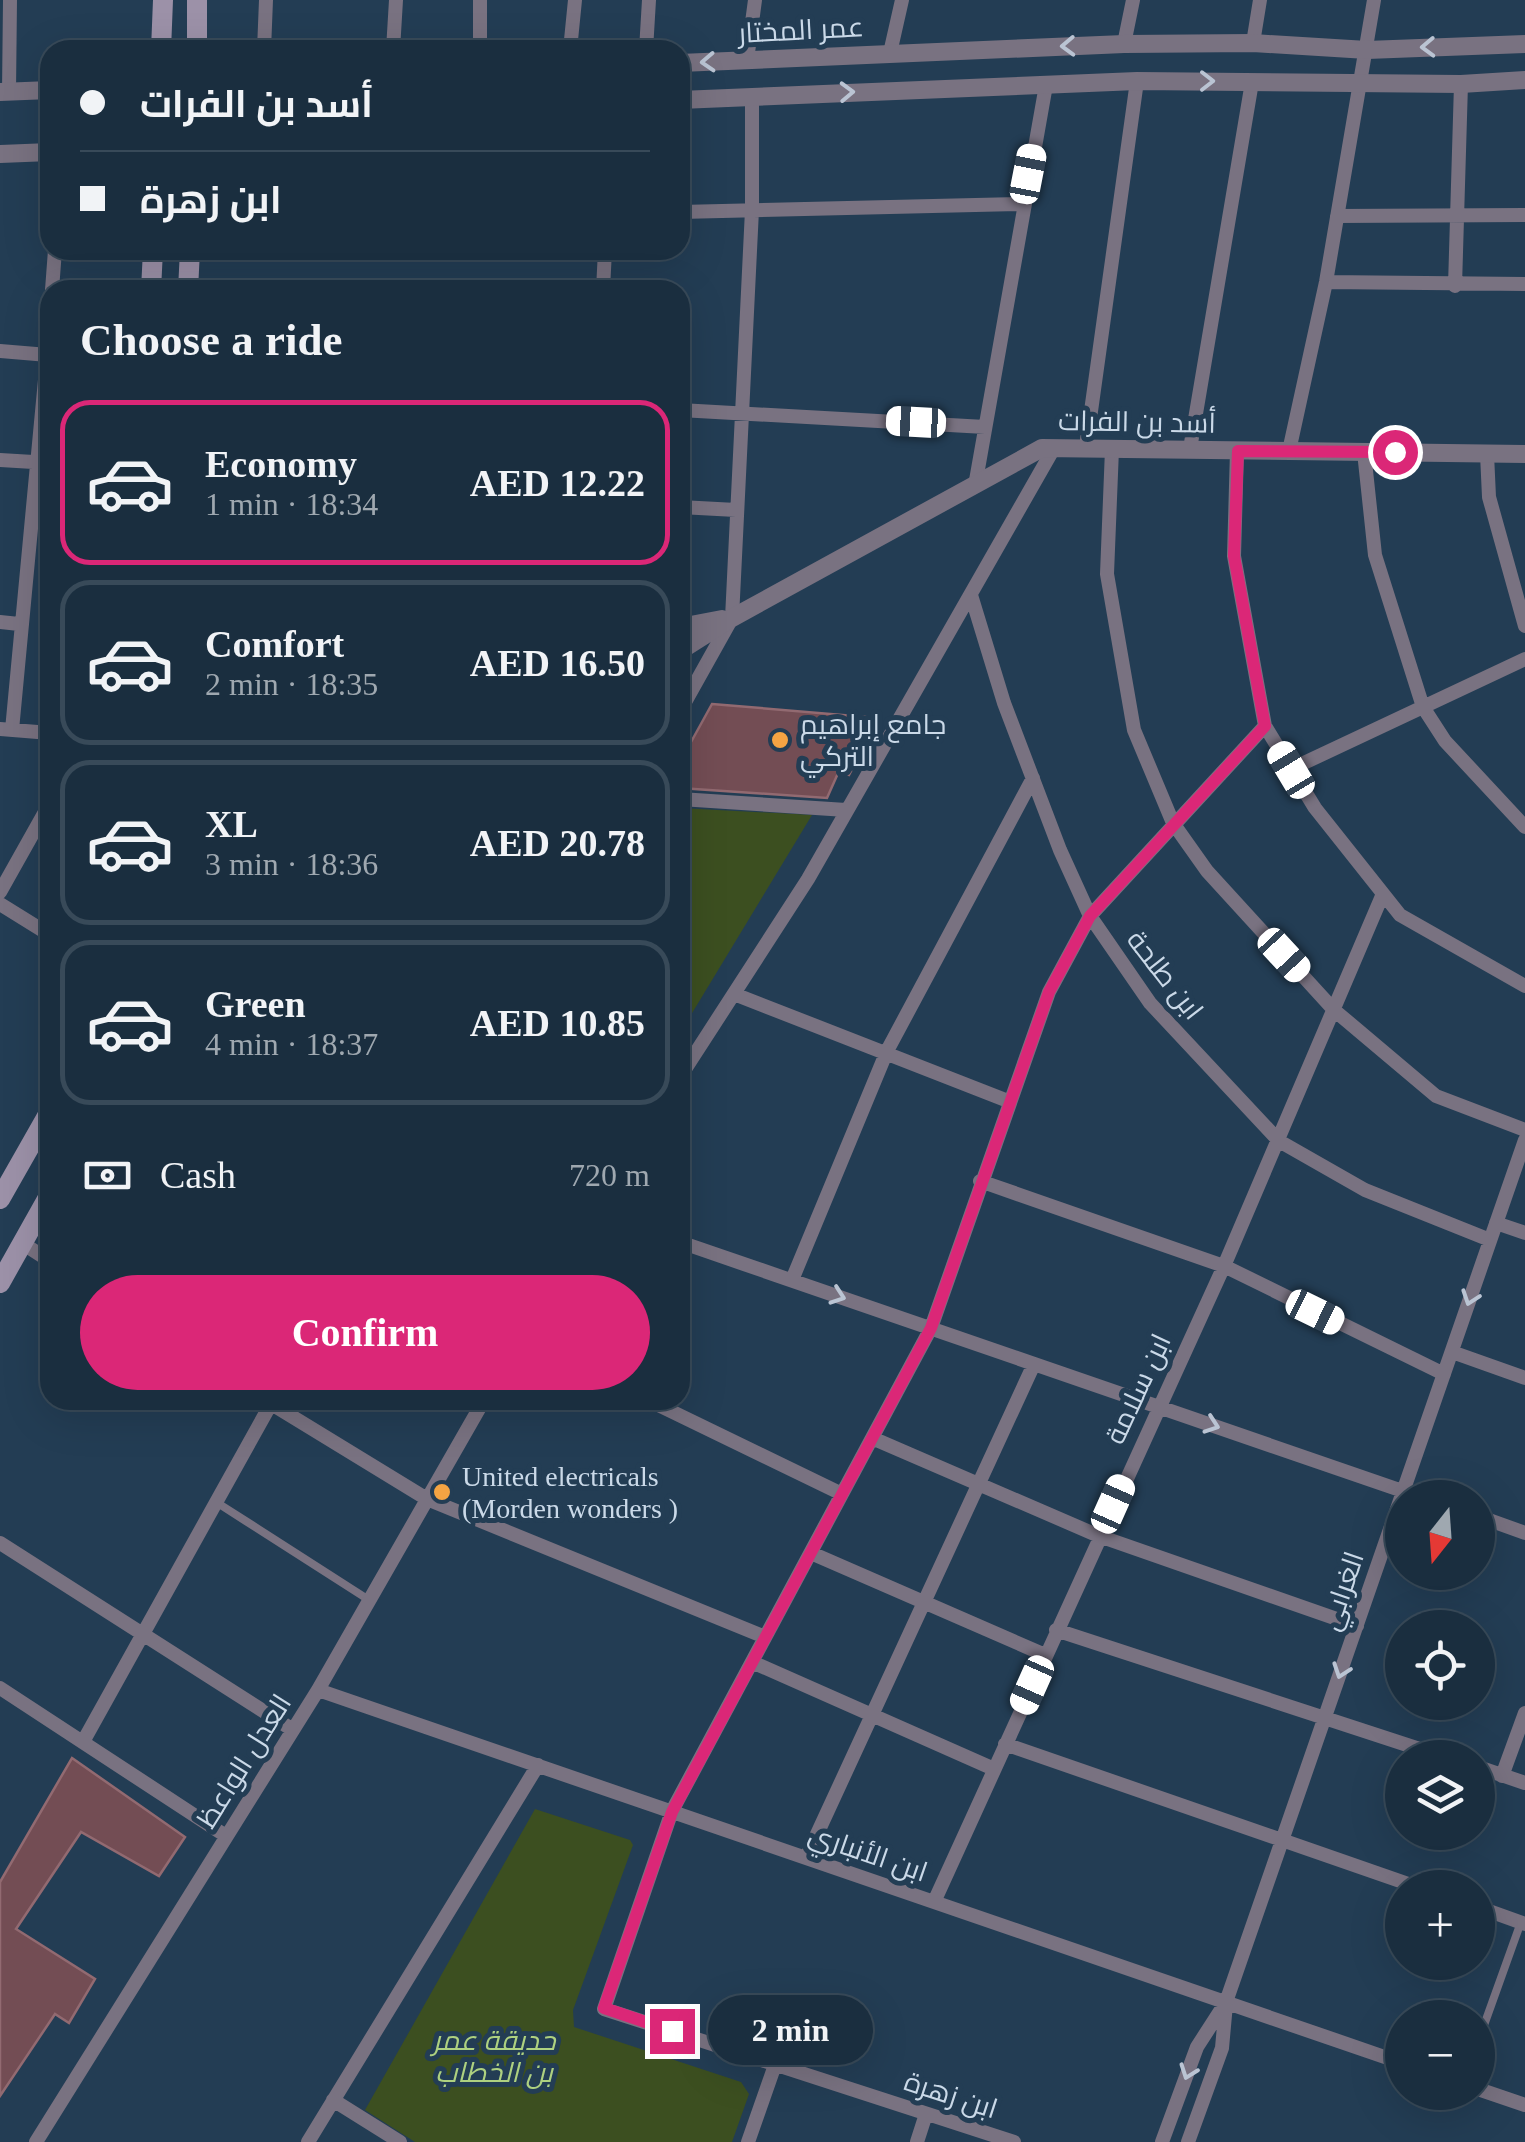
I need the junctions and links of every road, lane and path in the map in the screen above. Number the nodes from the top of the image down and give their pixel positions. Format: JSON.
{"nodes":[{"id":1,"x":10,"y":0,"type":"edge"},
{"id":2,"x":163,"y":0,"type":"edge"},
{"id":3,"x":197,"y":0,"type":"edge"},
{"id":4,"x":266,"y":0,"type":"edge"},
{"id":5,"x":396,"y":0,"type":"edge"},
{"id":6,"x":480,"y":0,"type":"edge"},
{"id":7,"x":574,"y":0,"type":"edge"},
{"id":8,"x":649,"y":0,"type":"edge"},
{"id":9,"x":755,"y":0,"type":"edge"},
{"id":10,"x":902,"y":0,"type":"edge"},
{"id":11,"x":1133,"y":0,"type":"edge"},
{"id":12,"x":1260,"y":0,"type":"edge"},
{"id":13,"x":1374,"y":0,"type":"edge"},
{"id":14,"x":161,"y":40,"type":"edge"},
{"id":15,"x":198,"y":40,"type":"edge"},
{"id":16,"x":264,"y":40,"type":"edge"},
{"id":17,"x":394,"y":40,"type":"edge"},
{"id":18,"x":480,"y":40,"type":"edge"},
{"id":19,"x":571,"y":40,"type":"edge"},
{"id":20,"x":647,"y":40,"type":"edge"},
{"id":21,"x":1253,"y":43,"type":"junction"},
{"id":22,"x":1124,"y":44,"type":"junction"},
{"id":23,"x":1525,"y":44,"type":"edge"},
{"id":24,"x":1367,"y":50,"type":"junction"},
{"id":25,"x":890,"y":52,"type":"junction"},
{"id":26,"x":747,"y":60,"type":"junction"},
{"id":27,"x":690,"y":63,"type":"edge"},
{"id":28,"x":1525,"y":80,"type":"edge"},
{"id":29,"x":1137,"y":81,"type":"junction"},
{"id":30,"x":1252,"y":82,"type":"junction"},
{"id":31,"x":1363,"y":82,"type":"junction"},
{"id":32,"x":1046,"y":84,"type":"junction"},
{"id":33,"x":1461,"y":84,"type":"junction"},
{"id":34,"x":40,"y":90,"type":"edge"},
{"id":35,"x":5,"y":92,"type":"edge"},
{"id":36,"x":752,"y":96,"type":"junction"},
{"id":37,"x":690,"y":99,"type":"edge"},
{"id":38,"x":40,"y":152,"type":"edge"},
{"id":39,"x":0,"y":154,"type":"edge"},
{"id":40,"x":1022,"y":204,"type":"junction"},
{"id":41,"x":752,"y":210,"type":"junction"},
{"id":42,"x":690,"y":212,"type":"edge"},
{"id":43,"x":1458,"y":215,"type":"junction"},
{"id":44,"x":1525,"y":215,"type":"edge"},
{"id":45,"x":1337,"y":216,"type":"junction"},
{"id":46,"x":1326,"y":282,"type":"junction"},
{"id":47,"x":1525,"y":284,"type":"edge"},
{"id":48,"x":1454,"y":286,"type":"junction"},
{"id":49,"x":0,"y":351,"type":"edge"},
{"id":50,"x":40,"y":354,"type":"edge"},
{"id":51,"x":690,"y":410,"type":"edge"},
{"id":52,"x":742,"y":412,"type":"junction"},
{"id":53,"x":985,"y":426,"type":"junction"},
{"id":54,"x":1086,"y":447,"type":"junction"},
{"id":55,"x":1054,"y":448,"type":"junction"},
{"id":56,"x":1190,"y":448,"type":"junction"},
{"id":57,"x":1112,"y":449,"type":"junction"},
{"id":58,"x":1238,"y":451,"type":"junction"},
{"id":59,"x":1289,"y":451,"type":"junction"},
{"id":60,"x":1364,"y":452,"type":"junction"},
{"id":61,"x":1487,"y":454,"type":"junction"},
{"id":62,"x":1525,"y":454,"type":"edge"},
{"id":63,"x":0,"y":460,"type":"edge"},
{"id":64,"x":40,"y":463,"type":"edge"},
{"id":65,"x":975,"y":486,"type":"junction"},
{"id":66,"x":40,"y":495,"type":"edge"},
{"id":67,"x":690,"y":508,"type":"edge"},
{"id":68,"x":736,"y":510,"type":"junction"},
{"id":69,"x":971,"y":596,"type":"junction"},
{"id":70,"x":732,"y":618,"type":"junction"},
{"id":71,"x":0,"y":622,"type":"edge"},
{"id":72,"x":20,"y":624,"type":"junction"},
{"id":73,"x":690,"y":625,"type":"edge"},
{"id":74,"x":1525,"y":626,"type":"edge"},
{"id":75,"x":690,"y":645,"type":"edge"},
{"id":76,"x":1525,"y":659,"type":"edge"},
{"id":77,"x":690,"y":694,"type":"edge"},
{"id":78,"x":1423,"y":707,"type":"junction"},
{"id":79,"x":1265,"y":726,"type":"junction"},
{"id":80,"x":6,"y":730,"type":"edge"},
{"id":81,"x":40,"y":732,"type":"edge"},
{"id":82,"x":1291,"y":770,"type":"junction"},
{"id":83,"x":1033,"y":778,"type":"junction"},
{"id":84,"x":690,"y":800,"type":"edge"},
{"id":85,"x":846,"y":810,"type":"junction"},
{"id":86,"x":40,"y":820,"type":"edge"},
{"id":87,"x":1173,"y":823,"type":"junction"},
{"id":88,"x":1525,"y":826,"type":"edge"},
{"id":89,"x":0,"y":892,"type":"edge"},
{"id":90,"x":1382,"y":896,"type":"junction"},
{"id":91,"x":0,"y":904,"type":"edge"},
{"id":92,"x":1090,"y":916,"type":"junction"},
{"id":93,"x":40,"y":929,"type":"edge"},
{"id":94,"x":1525,"y":986,"type":"edge"},
{"id":95,"x":734,"y":994,"type":"junction"},
{"id":96,"x":1334,"y":1010,"type":"junction"},
{"id":97,"x":888,"y":1051,"type":"junction"},
{"id":98,"x":690,"y":1062,"type":"edge"},
{"id":99,"x":1008,"y":1102,"type":"junction"},
{"id":100,"x":40,"y":1128,"type":"edge"},
{"id":101,"x":1525,"y":1130,"type":"edge"},
{"id":102,"x":1279,"y":1140,"type":"junction"},
{"id":103,"x":1525,"y":1140,"type":"edge"},
{"id":104,"x":980,"y":1181,"type":"junction"},
{"id":105,"x":0,"y":1198,"type":"edge"},
{"id":106,"x":40,"y":1212,"type":"edge"},
{"id":107,"x":1496,"y":1222,"type":"junction"},
{"id":108,"x":1525,"y":1233,"type":"edge"},
{"id":109,"x":1490,"y":1240,"type":"junction"},
{"id":110,"x":22,"y":1243,"type":"junction"},
{"id":111,"x":690,"y":1245,"type":"edge"},
{"id":112,"x":40,"y":1255,"type":"edge"},
{"id":113,"x":1224,"y":1266,"type":"junction"},
{"id":114,"x":792,"y":1280,"type":"junction"},
{"id":115,"x":0,"y":1283,"type":"edge"},
{"id":116,"x":931,"y":1328,"type":"junction"},
{"id":117,"x":1452,"y":1352,"type":"junction"},
{"id":118,"x":1034,"y":1364,"type":"junction"},
{"id":119,"x":1444,"y":1374,"type":"junction"},
{"id":120,"x":1525,"y":1378,"type":"edge"},
{"id":121,"x":1157,"y":1406,"type":"junction"},
{"id":122,"x":265,"y":1410,"type":"edge"},
{"id":123,"x":284,"y":1410,"type":"edge"},
{"id":124,"x":478,"y":1410,"type":"edge"},
{"id":125,"x":669,"y":1410,"type":"edge"},
{"id":126,"x":872,"y":1438,"type":"junction"},
{"id":127,"x":1408,"y":1480,"type":"edge"},
{"id":128,"x":976,"y":1484,"type":"junction"},
{"id":129,"x":1385,"y":1484,"type":"edge"},
{"id":130,"x":842,"y":1494,"type":"junction"},
{"id":131,"x":427,"y":1499,"type":"junction"},
{"id":132,"x":216,"y":1502,"type":"junction"},
{"id":133,"x":1495,"y":1522,"type":"edge"},
{"id":134,"x":1525,"y":1533,"type":"edge"},
{"id":135,"x":1098,"y":1536,"type":"junction"},
{"id":136,"x":0,"y":1543,"type":"edge"},
{"id":137,"x":1385,"y":1546,"type":"edge"},
{"id":138,"x":811,"y":1553,"type":"junction"},
{"id":139,"x":369,"y":1600,"type":"junction"},
{"id":140,"x":927,"y":1604,"type":"junction"},
{"id":141,"x":1357,"y":1626,"type":"junction"},
{"id":142,"x":1056,"y":1630,"type":"junction"},
{"id":143,"x":143,"y":1634,"type":"junction"},
{"id":144,"x":765,"y":1637,"type":"junction"},
{"id":145,"x":1045,"y":1656,"type":"junction"},
{"id":146,"x":752,"y":1662,"type":"junction"},
{"id":147,"x":0,"y":1688,"type":"edge"},
{"id":148,"x":318,"y":1690,"type":"junction"},
{"id":149,"x":1525,"y":1713,"type":"edge"},
{"id":150,"x":874,"y":1716,"type":"junction"},
{"id":151,"x":1325,"y":1718,"type":"junction"},
{"id":152,"x":292,"y":1730,"type":"junction"},
{"id":153,"x":84,"y":1740,"type":"junction"},
{"id":154,"x":1392,"y":1740,"type":"edge"},
{"id":155,"x":1005,"y":1744,"type":"junction"},
{"id":156,"x":538,"y":1766,"type":"junction"},
{"id":157,"x":994,"y":1768,"type":"junction"},
{"id":158,"x":1495,"y":1774,"type":"edge"},
{"id":159,"x":1502,"y":1776,"type":"junction"},
{"id":160,"x":1525,"y":1783,"type":"edge"},
{"id":161,"x":672,"y":1812,"type":"junction"},
{"id":162,"x":226,"y":1836,"type":"junction"},
{"id":163,"x":1282,"y":1840,"type":"junction"},
{"id":164,"x":806,"y":1858,"type":"junction"},
{"id":165,"x":1385,"y":1876,"type":"edge"},
{"id":166,"x":934,"y":1902,"type":"junction"},
{"id":167,"x":1495,"y":1913,"type":"edge"},
{"id":168,"x":1523,"y":1923,"type":"edge"},
{"id":169,"x":1494,"y":2000,"type":"edge"},
{"id":170,"x":1226,"y":2002,"type":"junction"},
{"id":171,"x":1385,"y":2057,"type":"edge"},
{"id":172,"x":775,"y":2065,"type":"junction"},
{"id":173,"x":1495,"y":2095,"type":"edge"},
{"id":174,"x":333,"y":2100,"type":"junction"},
{"id":175,"x":1525,"y":2106,"type":"edge"},
{"id":176,"x":926,"y":2114,"type":"junction"},
{"id":177,"x":36,"y":2142,"type":"edge"},
{"id":178,"x":308,"y":2142,"type":"edge"},
{"id":179,"x":400,"y":2142,"type":"edge"},
{"id":180,"x":748,"y":2142,"type":"edge"},
{"id":181,"x":916,"y":2142,"type":"edge"},
{"id":182,"x":1014,"y":2142,"type":"edge"},
{"id":183,"x":1162,"y":2142,"type":"edge"},
{"id":184,"x":1188,"y":2142,"type":"edge"}],
"edges":[{"from":1,"to":35,"type":"street"},
{"from":2,"to":14,"type":"main road"},
{"from":3,"to":15,"type":"main road"},
{"from":4,"to":16,"type":"street"},
{"from":5,"to":17,"type":"street"},
{"from":6,"to":18,"type":"street"},
{"from":7,"to":19,"type":"street"},
{"from":8,"to":20,"type":"street"},
{"from":9,"to":26,"type":"street"},
{"from":10,"to":25,"type":"street"},
{"from":11,"to":22,"type":"street"},
{"from":12,"to":21,"type":"street"},
{"from":13,"to":24,"type":"street"},
{"from":21,"to":22,"type":"street","name":"عمر المختار"},
{"from":21,"to":24,"type":"street","name":"عمر المختار"},
{"from":22,"to":25,"type":"street","name":"عمر المختار","one_way":true},
{"from":23,"to":24,"type":"street","name":"عمر المختار","one_way":true},
{"from":24,"to":31,"type":"street"},
{"from":25,"to":26,"type":"street","name":"عمر المختار"},
{"from":26,"to":27,"type":"street","name":"عمر المختار","one_way":true},
{"from":28,"to":33,"type":"street"},
{"from":29,"to":30,"type":"street","one_way":true},
{"from":29,"to":32,"type":"street"},
{"from":29,"to":54,"type":"street"},
{"from":30,"to":31,"type":"street"},
{"from":30,"to":56,"type":"street"},
{"from":31,"to":33,"type":"street"},
{"from":31,"to":45,"type":"street"},
{"from":36,"to":32,"type":"street","one_way":true},
{"from":32,"to":40,"type":"street"},
{"from":33,"to":43,"type":"street"},
{"from":34,"to":35,"type":"street"},
{"from":36,"to":37,"type":"street"},
{"from":36,"to":41,"type":"street"},
{"from":38,"to":39,"type":"street"},
{"from":40,"to":41,"type":"street"},
{"from":40,"to":53,"type":"street"},
{"from":41,"to":42,"type":"street"},
{"from":41,"to":52,"type":"street"},
{"from":43,"to":44,"type":"street"},
{"from":43,"to":45,"type":"street"},
{"from":43,"to":48,"type":"street"},
{"from":45,"to":46,"type":"street"},
{"from":46,"to":48,"type":"street"},
{"from":46,"to":59,"type":"street"},
{"from":47,"to":48,"type":"street"},
{"from":49,"to":50,"type":"street"},
{"from":51,"to":52,"type":"street"},
{"from":52,"to":53,"type":"street"},
{"from":52,"to":68,"type":"street"},
{"from":53,"to":65,"type":"street"},
{"from":54,"to":55,"type":"street","name":"أسد بن الفرات"},
{"from":54,"to":57,"type":"street","name":"أسد بن الفرات"},
{"from":55,"to":65,"type":"street","name":"أسد بن الفرات"},
{"from":55,"to":69,"type":"street"},
{"from":56,"to":57,"type":"street","name":"أسد بن الفرات"},
{"from":56,"to":58,"type":"street","name":"أسد بن الفرات"},
{"from":57,"to":87,"type":"street"},
{"from":58,"to":59,"type":"street","name":"أسد بن الفرات"},
{"from":58,"to":79,"type":"street"},
{"from":59,"to":60,"type":"street","name":"أسد بن الفرات"},
{"from":60,"to":61,"type":"street","name":"أسد بن الفرات"},
{"from":60,"to":78,"type":"street"},
{"from":61,"to":62,"type":"street","name":"أسد بن الفرات"},
{"from":61,"to":74,"type":"street"},
{"from":63,"to":64,"type":"street"},
{"from":65,"to":70,"type":"street","name":"أسد بن الفرات"},
{"from":66,"to":72,"type":"street"},
{"from":67,"to":68,"type":"street"},
{"from":68,"to":70,"type":"street"},
{"from":69,"to":83,"type":"street","name":"ابن طلحة"},
{"from":69,"to":85,"type":"street"},
{"from":70,"to":73,"type":"street","name":"أسد بن الفرات"},
{"from":70,"to":75,"type":"street","name":"أسد بن الفرات"},
{"from":70,"to":77,"type":"street"},
{"from":71,"to":72,"type":"street"},
{"from":72,"to":80,"type":"street"},
{"from":76,"to":78,"type":"street"},
{"from":78,"to":82,"type":"street"},
{"from":78,"to":88,"type":"street"},
{"from":79,"to":82,"type":"street"},
{"from":79,"to":87,"type":"street","name":"ابن زهرة"},
{"from":80,"to":81,"type":"street"},
{"from":82,"to":90,"type":"street"},
{"from":83,"to":92,"type":"street","name":"ابن طلحة"},
{"from":83,"to":97,"type":"street"},
{"from":84,"to":85,"type":"street"},
{"from":85,"to":95,"type":"street"},
{"from":86,"to":89,"type":"street"},
{"from":87,"to":92,"type":"street","name":"ابن زهرة"},
{"from":87,"to":96,"type":"street"},
{"from":90,"to":94,"type":"street"},
{"from":90,"to":96,"type":"street","name":"ابن سلامة"},
{"from":91,"to":93,"type":"street"},
{"from":92,"to":99,"type":"street","name":"ابن زهرة"},
{"from":92,"to":102,"type":"street","name":"ابن طلحة"},
{"from":95,"to":97,"type":"street"},
{"from":95,"to":98,"type":"street"},
{"from":96,"to":101,"type":"street"},
{"from":96,"to":102,"type":"street","name":"ابن سلامة"},
{"from":97,"to":99,"type":"street"},
{"from":97,"to":114,"type":"street"},
{"from":99,"to":104,"type":"street","name":"ابن زهرة"},
{"from":100,"to":105,"type":"main road"},
{"from":102,"to":109,"type":"street","name":"ابن طلحة"},
{"from":102,"to":113,"type":"street","name":"ابن سلامة"},
{"from":103,"to":107,"type":"street","name":"الغرابي"},
{"from":104,"to":113,"type":"street"},
{"from":104,"to":116,"type":"street","name":"ابن زهرة"},
{"from":106,"to":110,"type":"main road"},
{"from":107,"to":108,"type":"street"},
{"from":107,"to":109,"type":"street","name":"الغرابي"},
{"from":109,"to":117,"type":"street","name":"الغرابي","one_way":true},
{"from":110,"to":112,"type":"street"},
{"from":110,"to":115,"type":"main road"},
{"from":111,"to":114,"type":"street"},
{"from":113,"to":119,"type":"street"},
{"from":113,"to":121,"type":"street","name":"ابن سلامة"},
{"from":114,"to":116,"type":"street","one_way":true},
{"from":116,"to":118,"type":"street"},
{"from":116,"to":126,"type":"street","name":"ابن زهرة"},
{"from":117,"to":119,"type":"street","name":"الغرابي"},
{"from":117,"to":120,"type":"street"},
{"from":118,"to":121,"type":"street"},
{"from":118,"to":128,"type":"street"},
{"from":119,"to":127,"type":"street","name":"الغرابي"},
{"from":121,"to":129,"type":"street","one_way":true},
{"from":121,"to":135,"type":"street","name":"ابن سلامة"},
{"from":122,"to":132,"type":"street"},
{"from":123,"to":131,"type":"street"},
{"from":124,"to":131,"type":"street","name":"العدل الواعظ"},
{"from":125,"to":130,"type":"street"},
{"from":126,"to":128,"type":"street"},
{"from":126,"to":130,"type":"street","name":"ابن زهرة"},
{"from":128,"to":135,"type":"street"},
{"from":128,"to":140,"type":"street"},
{"from":130,"to":138,"type":"street","name":"ابن زهرة"},
{"from":131,"to":139,"type":"street","name":"العدل الواعظ"},
{"from":131,"to":144,"type":"street"},
{"from":132,"to":139,"type":"lane"},
{"from":132,"to":143,"type":"street"},
{"from":133,"to":134,"type":"street"},
{"from":135,"to":141,"type":"street"},
{"from":135,"to":142,"type":"street","name":"ابن سلامة"},
{"from":136,"to":143,"type":"street"},
{"from":137,"to":141,"type":"street","name":"الغرابي"},
{"from":138,"to":140,"type":"street"},
{"from":138,"to":144,"type":"street","name":"ابن زهرة"},
{"from":139,"to":148,"type":"street","name":"العدل الواعظ"},
{"from":140,"to":145,"type":"street"},
{"from":140,"to":150,"type":"street"},
{"from":141,"to":151,"type":"street","name":"الغرابي","one_way":true},
{"from":142,"to":145,"type":"street","name":"ابن سلامة"},
{"from":142,"to":151,"type":"street"},
{"from":143,"to":152,"type":"street"},
{"from":143,"to":153,"type":"street"},
{"from":144,"to":146,"type":"street","name":"ابن زهرة"},
{"from":145,"to":155,"type":"street","name":"ابن سلامة"},
{"from":146,"to":150,"type":"street"},
{"from":146,"to":161,"type":"street","name":"ابن زهرة"},
{"from":147,"to":153,"type":"street"},
{"from":148,"to":152,"type":"street","name":"العدل الواعظ"},
{"from":148,"to":156,"type":"street","name":"ابن الأنباري"},
{"from":149,"to":159,"type":"street"},
{"from":150,"to":157,"type":"street"},
{"from":150,"to":164,"type":"street"},
{"from":151,"to":154,"type":"street"},
{"from":151,"to":163,"type":"street","name":"الغرابي"},
{"from":152,"to":162,"type":"street","name":"العدل الواعظ"},
{"from":153,"to":162,"type":"street"},
{"from":155,"to":157,"type":"street","name":"ابن سلامة"},
{"from":155,"to":163,"type":"street"},
{"from":156,"to":161,"type":"street","name":"ابن الأنباري"},
{"from":156,"to":174,"type":"street"},
{"from":157,"to":166,"type":"street","name":"ابن سلامة"},
{"from":158,"to":159,"type":"street"},
{"from":159,"to":160,"type":"street"},
{"from":161,"to":164,"type":"street","name":"ابن الأنباري"},
{"from":161,"to":172,"type":"street","name":"ابن زهرة"},
{"from":162,"to":177,"type":"street","name":"العدل الواعظ"},
{"from":163,"to":165,"type":"street"},
{"from":163,"to":170,"type":"street","name":"الغرابي"},
{"from":164,"to":166,"type":"street","name":"ابن الأنباري"},
{"from":166,"to":170,"type":"street","name":"ابن الأنباري"},
{"from":167,"to":168,"type":"street"},
{"from":168,"to":169,"type":"lane"},
{"from":170,"to":171,"type":"street","name":"ابن الأنباري"},
{"from":170,"to":183,"type":"street","name":"الغرابي","one_way":true},
{"from":170,"to":184,"type":"street","name":"الغرابي"},
{"from":172,"to":176,"type":"street","name":"ابن زهرة"},
{"from":172,"to":180,"type":"street"},
{"from":173,"to":175,"type":"street"},
{"from":174,"to":178,"type":"street"},
{"from":174,"to":179,"type":"street"},
{"from":176,"to":181,"type":"street"},
{"from":176,"to":182,"type":"street","name":"ابن زهرة"}]}
